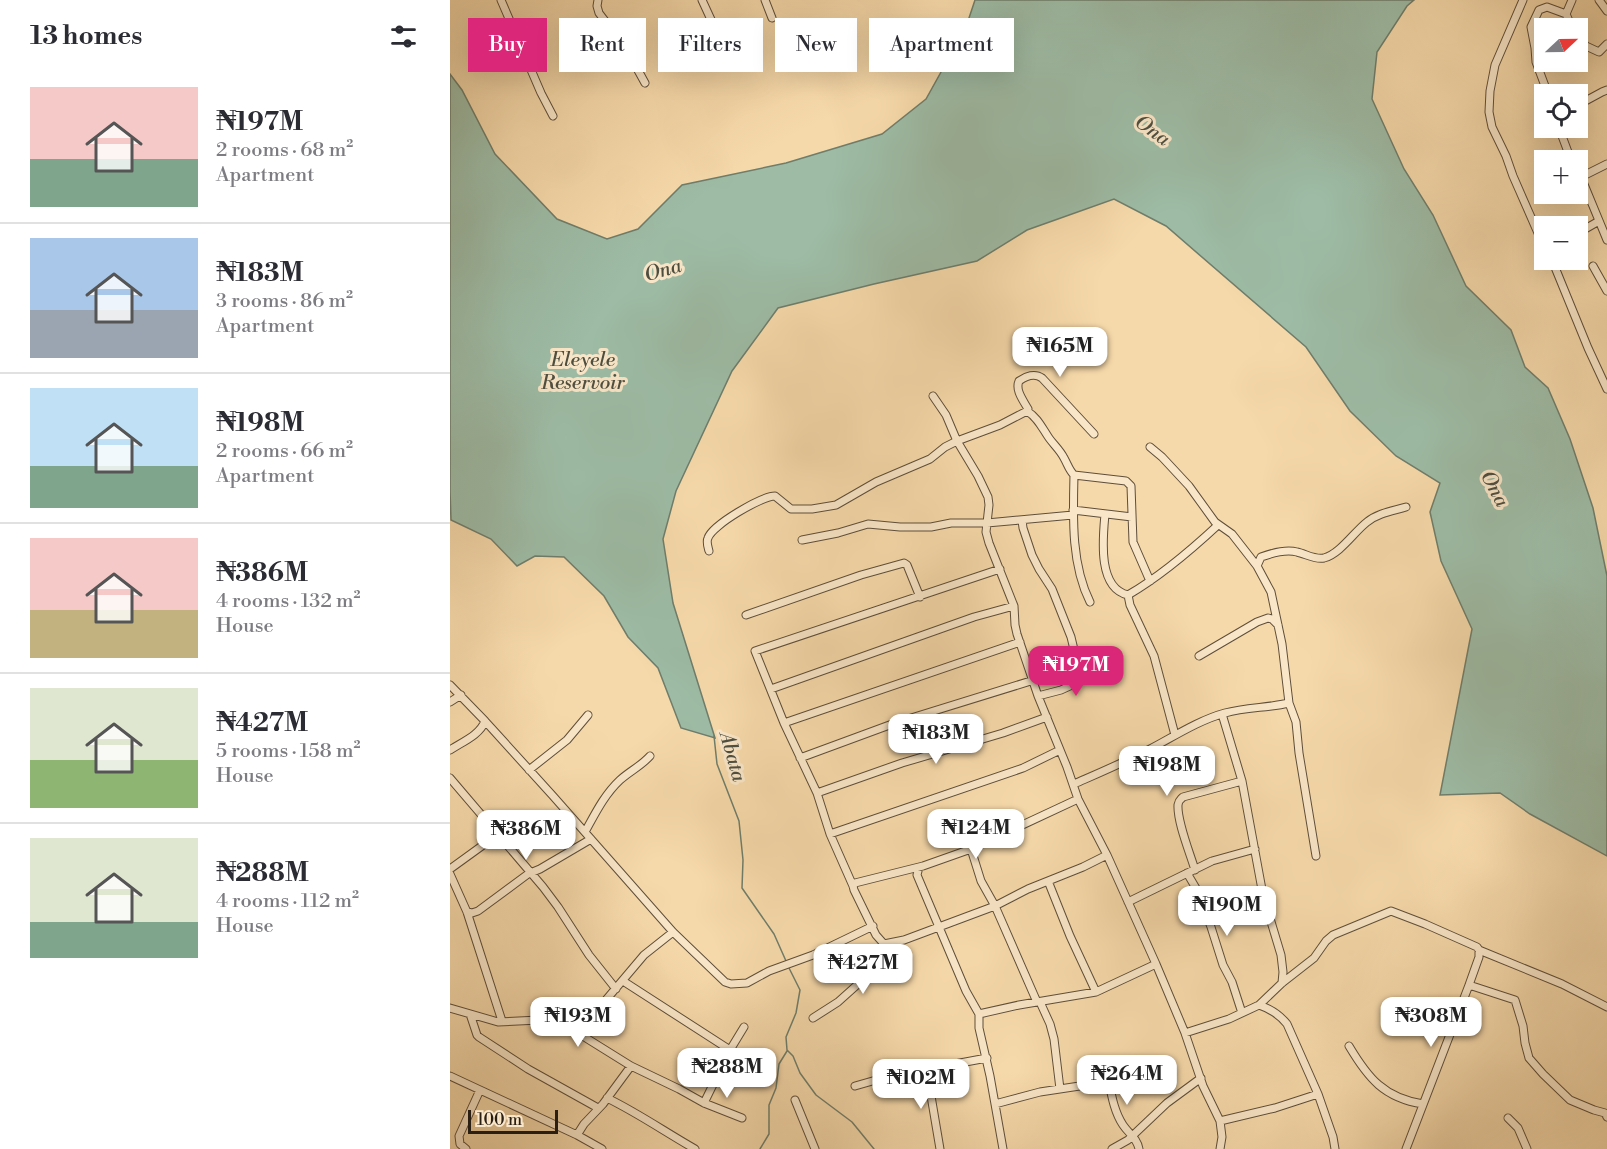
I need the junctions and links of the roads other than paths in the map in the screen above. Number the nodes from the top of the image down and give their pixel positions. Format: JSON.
{"nodes":[{"id":1,"x":501,"y":0,"type":"edge"},
{"id":2,"x":598,"y":0,"type":"edge"},
{"id":3,"x":702,"y":0,"type":"edge"},
{"id":4,"x":765,"y":0,"type":"edge"},
{"id":5,"x":1523,"y":0,"type":"edge"},
{"id":6,"x":1572,"y":0,"type":"edge"},
{"id":7,"x":1599,"y":0,"type":"edge"},
{"id":8,"x":1607,"y":12,"type":"edge"},
{"id":9,"x":1566,"y":14,"type":"junction"},
{"id":10,"x":710,"y":18,"type":"edge"},
{"id":11,"x":772,"y":18,"type":"dead end"},
{"id":12,"x":1568,"y":18,"type":"edge"},
{"id":13,"x":1607,"y":44,"type":"edge"},
{"id":14,"x":1588,"y":47,"type":"edge"},
{"id":15,"x":645,"y":83,"type":"dead end"},
{"id":16,"x":1544,"y":84,"type":"edge"},
{"id":17,"x":1607,"y":90,"type":"edge"},
{"id":18,"x":1588,"y":100,"type":"edge"},
{"id":19,"x":553,"y":116,"type":"dead end"},
{"id":20,"x":1607,"y":164,"type":"edge"},
{"id":21,"x":1588,"y":172,"type":"edge"},
{"id":22,"x":1588,"y":195,"type":"edge"},
{"id":23,"x":1599,"y":221,"type":"junction"},
{"id":24,"x":1534,"y":224,"type":"edge"},
{"id":25,"x":1588,"y":227,"type":"edge"},
{"id":26,"x":1607,"y":240,"type":"edge"},
{"id":27,"x":1593,"y":266,"type":"dead end"},
{"id":28,"x":1556,"y":270,"type":"edge"},
{"id":29,"x":1605,"y":282,"type":"edge"},
{"id":30,"x":1607,"y":291,"type":"edge"},
{"id":31,"x":1607,"y":389,"type":"edge"},
{"id":32,"x":933,"y":396,"type":"dead end"},
{"id":33,"x":1027,"y":411,"type":"junction"},
{"id":34,"x":1094,"y":434,"type":"dead end"},
{"id":35,"x":957,"y":441,"type":"junction"},
{"id":36,"x":1150,"y":447,"type":"dead end"},
{"id":37,"x":1074,"y":476,"type":"junction"},
{"id":38,"x":1406,"y":507,"type":"dead end"},
{"id":39,"x":1073,"y":513,"type":"junction"},
{"id":40,"x":1105,"y":514,"type":"junction"},
{"id":41,"x":1132,"y":517,"type":"junction"},
{"id":42,"x":1022,"y":520,"type":"junction"},
{"id":43,"x":987,"y":523,"type":"junction"},
{"id":44,"x":1218,"y":525,"type":"junction"},
{"id":45,"x":802,"y":540,"type":"dead end"},
{"id":46,"x":710,"y":551,"type":"dead end"},
{"id":47,"x":1257,"y":566,"type":"junction"},
{"id":48,"x":1000,"y":568,"type":"junction"},
{"id":49,"x":1150,"y":581,"type":"junction"},
{"id":50,"x":1128,"y":595,"type":"junction"},
{"id":51,"x":920,"y":597,"type":"junction"},
{"id":52,"x":1090,"y":602,"type":"dead end"},
{"id":53,"x":1014,"y":606,"type":"junction"},
{"id":54,"x":746,"y":615,"type":"dead end"},
{"id":55,"x":1278,"y":625,"type":"junction"},
{"id":56,"x":1020,"y":642,"type":"junction"},
{"id":57,"x":1199,"y":656,"type":"dead end"},
{"id":58,"x":1105,"y":670,"type":"dead end"},
{"id":59,"x":1086,"y":679,"type":"junction"},
{"id":60,"x":1034,"y":680,"type":"junction"},
{"id":61,"x":450,"y":685,"type":"edge"},
{"id":62,"x":771,"y":689,"type":"junction"},
{"id":63,"x":461,"y":695,"type":"junction"},
{"id":64,"x":1038,"y":696,"type":"junction"},
{"id":65,"x":450,"y":702,"type":"edge"},
{"id":66,"x":1289,"y":704,"type":"junction"},
{"id":67,"x":588,"y":714,"type":"dead end"},
{"id":68,"x":1222,"y":714,"type":"junction"},
{"id":69,"x":1047,"y":717,"type":"junction"},
{"id":70,"x":485,"y":721,"type":"junction"},
{"id":71,"x":784,"y":723,"type":"junction"},
{"id":72,"x":1176,"y":735,"type":"junction"},
{"id":73,"x":450,"y":750,"type":"edge"},
{"id":74,"x":1060,"y":750,"type":"junction"},
{"id":75,"x":650,"y":756,"type":"dead end"},
{"id":76,"x":800,"y":758,"type":"junction"},
{"id":77,"x":529,"y":770,"type":"junction"},
{"id":78,"x":450,"y":778,"type":"edge"},
{"id":79,"x":1242,"y":781,"type":"junction"},
{"id":80,"x":1074,"y":784,"type":"junction"},
{"id":81,"x":817,"y":793,"type":"junction"},
{"id":82,"x":1078,"y":799,"type":"junction"},
{"id":83,"x":585,"y":832,"type":"junction"},
{"id":84,"x":830,"y":834,"type":"junction"},
{"id":85,"x":497,"y":835,"type":"junction"},
{"id":86,"x":591,"y":839,"type":"junction"},
{"id":87,"x":971,"y":849,"type":"junction"},
{"id":88,"x":1255,"y":849,"type":"junction"},
{"id":89,"x":1107,"y":855,"type":"junction"},
{"id":90,"x":1316,"y":856,"type":"dead end"},
{"id":91,"x":919,"y":867,"type":"junction"},
{"id":92,"x":450,"y":869,"type":"edge"},
{"id":93,"x":1191,"y":872,"type":"junction"},
{"id":94,"x":531,"y":873,"type":"junction"},
{"id":95,"x":450,"y":874,"type":"edge"},
{"id":96,"x":1048,"y":881,"type":"junction"},
{"id":97,"x":853,"y":886,"type":"junction"},
{"id":98,"x":1128,"y":902,"type":"junction"},
{"id":99,"x":995,"y":906,"type":"junction"},
{"id":100,"x":467,"y":912,"type":"junction"},
{"id":101,"x":873,"y":926,"type":"junction"},
{"id":102,"x":939,"y":928,"type":"junction"},
{"id":103,"x":673,"y":933,"type":"junction"},
{"id":104,"x":884,"y":944,"type":"junction"},
{"id":105,"x":1479,"y":950,"type":"junction"},
{"id":106,"x":1156,"y":964,"type":"junction"},
{"id":107,"x":623,"y":981,"type":"junction"},
{"id":108,"x":1282,"y":983,"type":"junction"},
{"id":109,"x":1468,"y":985,"type":"junction"},
{"id":110,"x":616,"y":989,"type":"junction"},
{"id":111,"x":1096,"y":992,"type":"junction"},
{"id":112,"x":1038,"y":1002,"type":"junction"},
{"id":113,"x":1259,"y":1005,"type":"junction"},
{"id":114,"x":1607,"y":1006,"type":"edge"},
{"id":115,"x":450,"y":1008,"type":"edge"},
{"id":116,"x":1242,"y":1013,"type":"junction"},
{"id":117,"x":470,"y":1014,"type":"junction"},
{"id":118,"x":979,"y":1014,"type":"junction"},
{"id":119,"x":813,"y":1018,"type":"dead end"},
{"id":120,"x":502,"y":1022,"type":"junction"},
{"id":121,"x":744,"y":1027,"type":"dead end"},
{"id":122,"x":578,"y":1033,"type":"junction"},
{"id":123,"x":1185,"y":1033,"type":"junction"},
{"id":124,"x":1348,"y":1046,"type":"dead end"},
{"id":125,"x":730,"y":1050,"type":"junction"},
{"id":126,"x":987,"y":1058,"type":"junction"},
{"id":127,"x":631,"y":1066,"type":"junction"},
{"id":128,"x":929,"y":1068,"type":"junction"},
{"id":129,"x":450,"y":1076,"type":"edge"},
{"id":130,"x":1201,"y":1078,"type":"junction"},
{"id":131,"x":855,"y":1086,"type":"dead end"},
{"id":132,"x":1060,"y":1089,"type":"junction"},
{"id":133,"x":480,"y":1090,"type":"junction"},
{"id":134,"x":1318,"y":1094,"type":"junction"},
{"id":135,"x":607,"y":1098,"type":"junction"},
{"id":136,"x":795,"y":1100,"type":"dead end"},
{"id":137,"x":704,"y":1103,"type":"junction"},
{"id":138,"x":995,"y":1104,"type":"junction"},
{"id":139,"x":1422,"y":1104,"type":"junction"},
{"id":140,"x":598,"y":1108,"type":"junction"},
{"id":141,"x":1607,"y":1117,"type":"edge"},
{"id":142,"x":742,"y":1118,"type":"dead end"},
{"id":143,"x":1508,"y":1118,"type":"dead end"},
{"id":144,"x":1220,"y":1121,"type":"junction"},
{"id":145,"x":577,"y":1135,"type":"junction"},
{"id":146,"x":1133,"y":1136,"type":"junction"},
{"id":147,"x":466,"y":1149,"type":"edge"},
{"id":148,"x":602,"y":1149,"type":"edge"},
{"id":149,"x":695,"y":1149,"type":"edge"},
{"id":150,"x":815,"y":1149,"type":"edge"},
{"id":151,"x":940,"y":1149,"type":"edge"},
{"id":152,"x":1004,"y":1149,"type":"edge"},
{"id":153,"x":1112,"y":1149,"type":"edge"},
{"id":154,"x":1139,"y":1149,"type":"edge"},
{"id":155,"x":1220,"y":1149,"type":"edge"},
{"id":156,"x":1335,"y":1149,"type":"edge"},
{"id":157,"x":1406,"y":1149,"type":"edge"},
{"id":158,"x":1527,"y":1149,"type":"edge"}],
"edges":[{"from":1,"to":19,"type":"street"},
{"from":2,"to":15,"type":"street"},
{"from":3,"to":10,"type":"street"},
{"from":4,"to":11,"type":"street"},
{"from":5,"to":24,"type":"street"},
{"from":6,"to":9,"type":"street"},
{"from":7,"to":8,"type":"street"},
{"from":9,"to":12,"type":"street"},
{"from":9,"to":16,"type":"street"},
{"from":13,"to":14,"type":"street"},
{"from":17,"to":18,"type":"street"},
{"from":20,"to":21,"type":"street"},
{"from":22,"to":23,"type":"street"},
{"from":23,"to":25,"type":"street"},
{"from":23,"to":26,"type":"street"},
{"from":27,"to":29,"type":"street"},
{"from":28,"to":31,"type":"street"},
{"from":29,"to":30,"type":"street"},
{"from":32,"to":35,"type":"street"},
{"from":33,"to":34,"type":"street"},
{"from":33,"to":35,"type":"street"},
{"from":33,"to":37,"type":"street"},
{"from":35,"to":43,"type":"street"},
{"from":35,"to":46,"type":"street"},
{"from":36,"to":44,"type":"street"},
{"from":37,"to":39,"type":"street"},
{"from":37,"to":41,"type":"street"},
{"from":38,"to":47,"type":"street"},
{"from":39,"to":40,"type":"street"},
{"from":39,"to":42,"type":"street"},
{"from":39,"to":52,"type":"street"},
{"from":40,"to":41,"type":"street"},
{"from":40,"to":50,"type":"street"},
{"from":41,"to":49,"type":"street"},
{"from":42,"to":43,"type":"street"},
{"from":42,"to":59,"type":"street"},
{"from":43,"to":45,"type":"street"},
{"from":43,"to":48,"type":"street"},
{"from":44,"to":47,"type":"street"},
{"from":44,"to":49,"type":"street"},
{"from":47,"to":55,"type":"street"},
{"from":48,"to":51,"type":"street"},
{"from":48,"to":53,"type":"street"},
{"from":49,"to":50,"type":"street"},
{"from":50,"to":72,"type":"street"},
{"from":51,"to":54,"type":"street"},
{"from":51,"to":62,"type":"street"},
{"from":53,"to":56,"type":"street"},
{"from":53,"to":62,"type":"street"},
{"from":55,"to":57,"type":"street"},
{"from":55,"to":66,"type":"street"},
{"from":56,"to":60,"type":"street"},
{"from":56,"to":71,"type":"street"},
{"from":58,"to":59,"type":"street"},
{"from":59,"to":64,"type":"street"},
{"from":60,"to":64,"type":"street"},
{"from":60,"to":76,"type":"street"},
{"from":61,"to":63,"type":"street"},
{"from":62,"to":71,"type":"street"},
{"from":63,"to":65,"type":"street"},
{"from":63,"to":70,"type":"street"},
{"from":64,"to":69,"type":"street"},
{"from":66,"to":68,"type":"street"},
{"from":66,"to":90,"type":"street"},
{"from":67,"to":77,"type":"street"},
{"from":68,"to":72,"type":"street"},
{"from":68,"to":79,"type":"street"},
{"from":69,"to":74,"type":"street"},
{"from":69,"to":81,"type":"street"},
{"from":70,"to":73,"type":"street"},
{"from":70,"to":77,"type":"street"},
{"from":71,"to":76,"type":"street"},
{"from":72,"to":80,"type":"street"},
{"from":74,"to":80,"type":"street"},
{"from":74,"to":84,"type":"street"},
{"from":75,"to":83,"type":"street"},
{"from":76,"to":81,"type":"street"},
{"from":77,"to":83,"type":"street"},
{"from":78,"to":85,"type":"street"},
{"from":79,"to":88,"type":"street"},
{"from":79,"to":93,"type":"street"},
{"from":80,"to":82,"type":"street"},
{"from":81,"to":84,"type":"street"},
{"from":82,"to":87,"type":"street"},
{"from":82,"to":89,"type":"street"},
{"from":83,"to":86,"type":"street"},
{"from":84,"to":97,"type":"street"},
{"from":85,"to":92,"type":"street"},
{"from":85,"to":94,"type":"street"},
{"from":86,"to":94,"type":"street"},
{"from":86,"to":103,"type":"street"},
{"from":87,"to":91,"type":"street"},
{"from":87,"to":99,"type":"street"},
{"from":88,"to":93,"type":"street"},
{"from":88,"to":108,"type":"street"},
{"from":89,"to":96,"type":"street"},
{"from":89,"to":98,"type":"street"},
{"from":91,"to":97,"type":"street"},
{"from":91,"to":102,"type":"street"},
{"from":93,"to":98,"type":"street"},
{"from":93,"to":116,"type":"street"},
{"from":94,"to":100,"type":"street"},
{"from":94,"to":110,"type":"street"},
{"from":95,"to":100,"type":"street"},
{"from":96,"to":99,"type":"street"},
{"from":96,"to":111,"type":"street"},
{"from":97,"to":101,"type":"street"},
{"from":98,"to":106,"type":"street"},
{"from":99,"to":102,"type":"street"},
{"from":99,"to":112,"type":"street"},
{"from":100,"to":120,"type":"street"},
{"from":101,"to":103,"type":"street"},
{"from":101,"to":104,"type":"street"},
{"from":102,"to":104,"type":"street"},
{"from":102,"to":118,"type":"street"},
{"from":103,"to":107,"type":"street"},
{"from":104,"to":119,"type":"street"},
{"from":105,"to":108,"type":"street"},
{"from":105,"to":109,"type":"street"},
{"from":105,"to":114,"type":"street"},
{"from":106,"to":111,"type":"street"},
{"from":106,"to":123,"type":"street"},
{"from":107,"to":110,"type":"street"},
{"from":107,"to":125,"type":"street"},
{"from":108,"to":113,"type":"street"},
{"from":109,"to":139,"type":"street"},
{"from":109,"to":141,"type":"street"},
{"from":110,"to":122,"type":"street"},
{"from":111,"to":112,"type":"street"},
{"from":112,"to":118,"type":"street"},
{"from":112,"to":132,"type":"street"},
{"from":113,"to":116,"type":"street"},
{"from":113,"to":134,"type":"street"},
{"from":115,"to":117,"type":"street"},
{"from":116,"to":123,"type":"street"},
{"from":117,"to":120,"type":"street"},
{"from":117,"to":140,"type":"street"},
{"from":118,"to":126,"type":"street"},
{"from":120,"to":122,"type":"street"},
{"from":121,"to":125,"type":"street"},
{"from":122,"to":127,"type":"street"},
{"from":123,"to":130,"type":"street"},
{"from":124,"to":139,"type":"street"},
{"from":125,"to":137,"type":"street"},
{"from":126,"to":128,"type":"street"},
{"from":126,"to":138,"type":"street"},
{"from":127,"to":135,"type":"street"},
{"from":127,"to":137,"type":"street"},
{"from":128,"to":131,"type":"street"},
{"from":128,"to":151,"type":"street"},
{"from":129,"to":133,"type":"street"},
{"from":130,"to":144,"type":"street"},
{"from":130,"to":146,"type":"street"},
{"from":132,"to":138,"type":"street"},
{"from":132,"to":146,"type":"street"},
{"from":133,"to":145,"type":"street"},
{"from":133,"to":147,"type":"street"},
{"from":134,"to":144,"type":"street"},
{"from":134,"to":156,"type":"street"},
{"from":135,"to":140,"type":"street"},
{"from":135,"to":149,"type":"street"},
{"from":136,"to":150,"type":"street"},
{"from":137,"to":142,"type":"street"},
{"from":138,"to":152,"type":"street"},
{"from":139,"to":157,"type":"street"},
{"from":140,"to":145,"type":"street"},
{"from":143,"to":158,"type":"street"},
{"from":144,"to":155,"type":"street"},
{"from":145,"to":148,"type":"street"},
{"from":146,"to":153,"type":"street"},
{"from":146,"to":154,"type":"street"}]}
